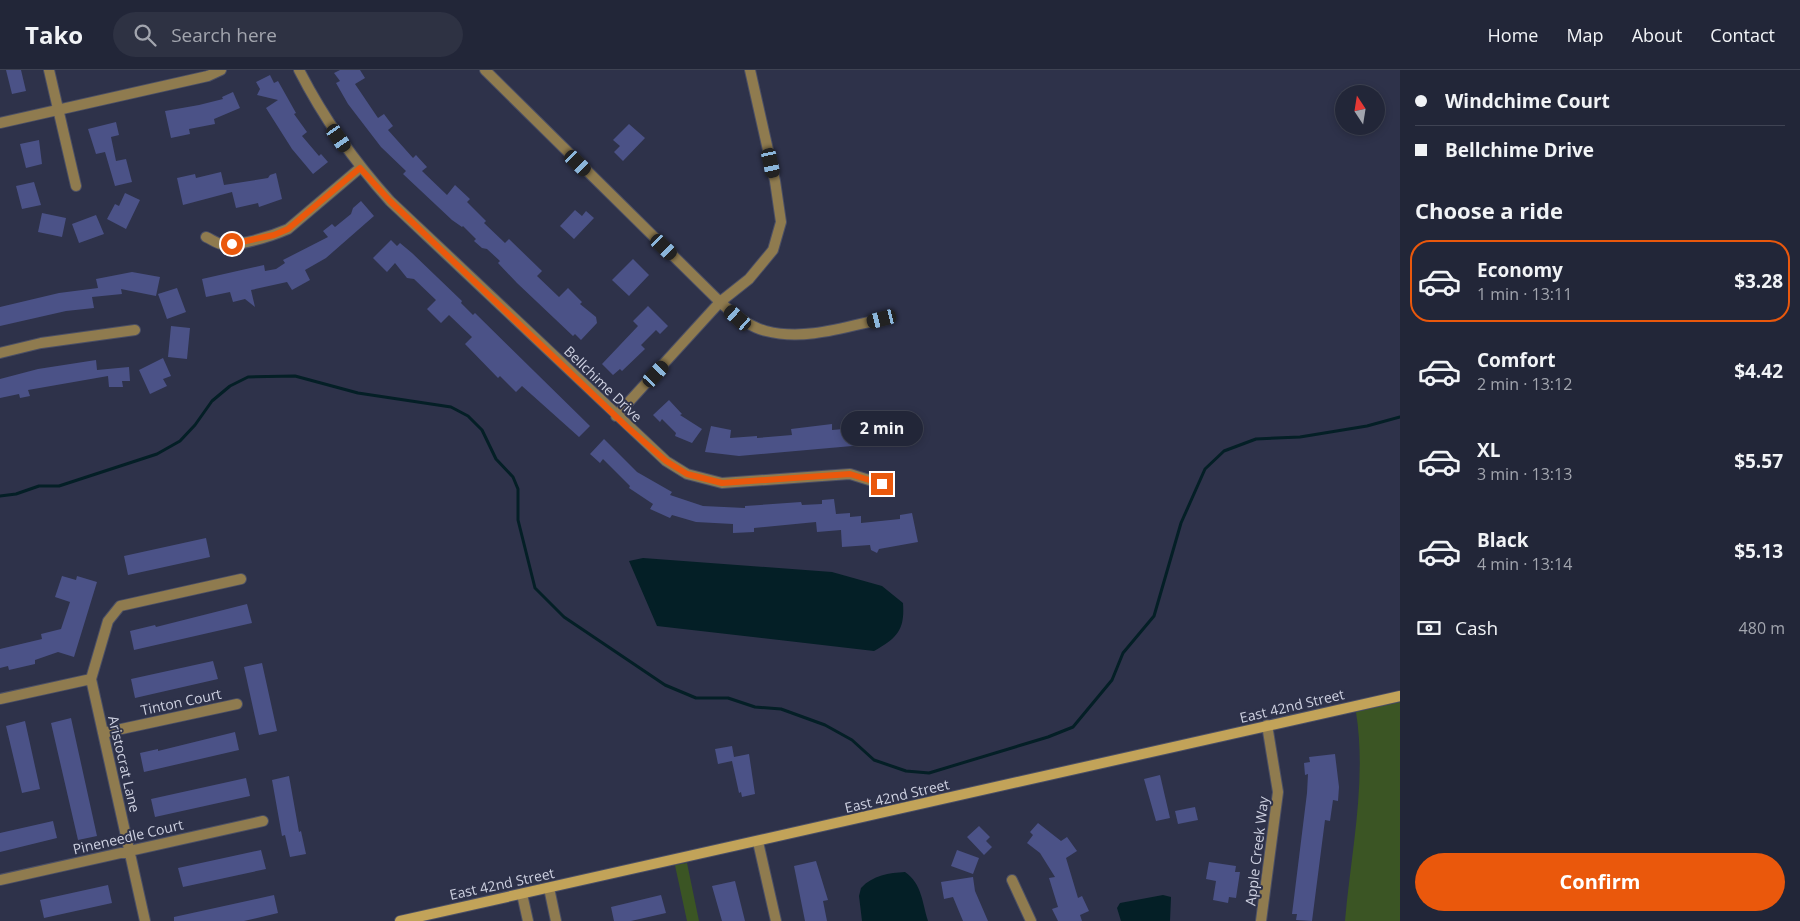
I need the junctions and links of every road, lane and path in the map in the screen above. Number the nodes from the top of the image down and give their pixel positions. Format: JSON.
{"nodes":[{"id":1,"x":50,"y":70,"type":"edge"},
{"id":2,"x":221,"y":70,"type":"edge"},
{"id":3,"x":299,"y":70,"type":"edge"},
{"id":4,"x":485,"y":70,"type":"edge"},
{"id":5,"x":750,"y":70,"type":"edge"},
{"id":6,"x":58,"y":109,"type":"junction"},
{"id":7,"x":0,"y":123,"type":"edge"},
{"id":8,"x":360,"y":168,"type":"junction"},
{"id":9,"x":76,"y":186,"type":"dead end"},
{"id":10,"x":206,"y":237,"type":"dead end"},
{"id":11,"x":720,"y":302,"type":"junction"},
{"id":12,"x":882,"y":319,"type":"dead end"},
{"id":13,"x":134,"y":330,"type":"dead end"},
{"id":14,"x":0,"y":353,"type":"edge"},
{"id":15,"x":616,"y":416,"type":"junction"},
{"id":16,"x":882,"y":484,"type":"dead end"},
{"id":17,"x":241,"y":579,"type":"dead end"},
{"id":18,"x":91,"y":679,"type":"junction"},
{"id":19,"x":1400,"y":696,"type":"edge"},
{"id":20,"x":0,"y":699,"type":"edge"},
{"id":21,"x":237,"y":704,"type":"dead end"},
{"id":22,"x":1267,"y":726,"type":"junction"},
{"id":23,"x":103,"y":734,"type":"junction"},
{"id":24,"x":263,"y":821,"type":"dead end"},
{"id":25,"x":758,"y":842,"type":"junction"},
{"id":26,"x":129,"y":851,"type":"junction"},
{"id":27,"x":0,"y":880,"type":"edge"},
{"id":28,"x":1012,"y":880,"type":"dead end"},
{"id":29,"x":549,"y":888,"type":"junction"},
{"id":30,"x":522,"y":894,"type":"junction"},
{"id":31,"x":145,"y":921,"type":"edge"},
{"id":32,"x":400,"y":921,"type":"edge"},
{"id":33,"x":528,"y":921,"type":"edge"},
{"id":34,"x":556,"y":921,"type":"edge"},
{"id":35,"x":776,"y":921,"type":"edge"},
{"id":36,"x":1031,"y":921,"type":"edge"},
{"id":37,"x":1262,"y":921,"type":"edge"}],
"edges":[{"from":1,"to":6,"type":"street"},
{"from":2,"to":6,"type":"street"},
{"from":3,"to":8,"type":"street","name":"Bellchime Drive"},
{"from":4,"to":11,"type":"street"},
{"from":5,"to":11,"type":"street"},
{"from":6,"to":7,"type":"street"},
{"from":6,"to":9,"type":"street"},
{"from":8,"to":10,"type":"street"},
{"from":8,"to":15,"type":"street","name":"Bellchime Drive"},
{"from":11,"to":12,"type":"street"},
{"from":11,"to":15,"type":"street"},
{"from":13,"to":14,"type":"street"},
{"from":15,"to":16,"type":"street","name":"Bellchime Drive"},
{"from":17,"to":18,"type":"street"},
{"from":18,"to":20,"type":"street"},
{"from":18,"to":23,"type":"street","name":"Aristocrat Lane"},
{"from":19,"to":22,"type":"street","name":"East 42nd Street"},
{"from":21,"to":23,"type":"street","name":"Tinton Court"},
{"from":22,"to":25,"type":"street","name":"East 42nd Street"},
{"from":22,"to":37,"type":"street","name":"Apple Creek Way"},
{"from":23,"to":26,"type":"street","name":"Aristocrat Lane"},
{"from":24,"to":26,"type":"street","name":"Pineneedle Court"},
{"from":25,"to":29,"type":"street","name":"East 42nd Street"},
{"from":25,"to":35,"type":"street"},
{"from":26,"to":27,"type":"street","name":"Pineneedle Court"},
{"from":26,"to":31,"type":"street","name":"Aristocrat Lane"},
{"from":28,"to":36,"type":"street"},
{"from":29,"to":30,"type":"street","name":"East 42nd Street"},
{"from":29,"to":34,"type":"street"},
{"from":30,"to":32,"type":"street","name":"East 42nd Street"},
{"from":30,"to":33,"type":"street"}]}
